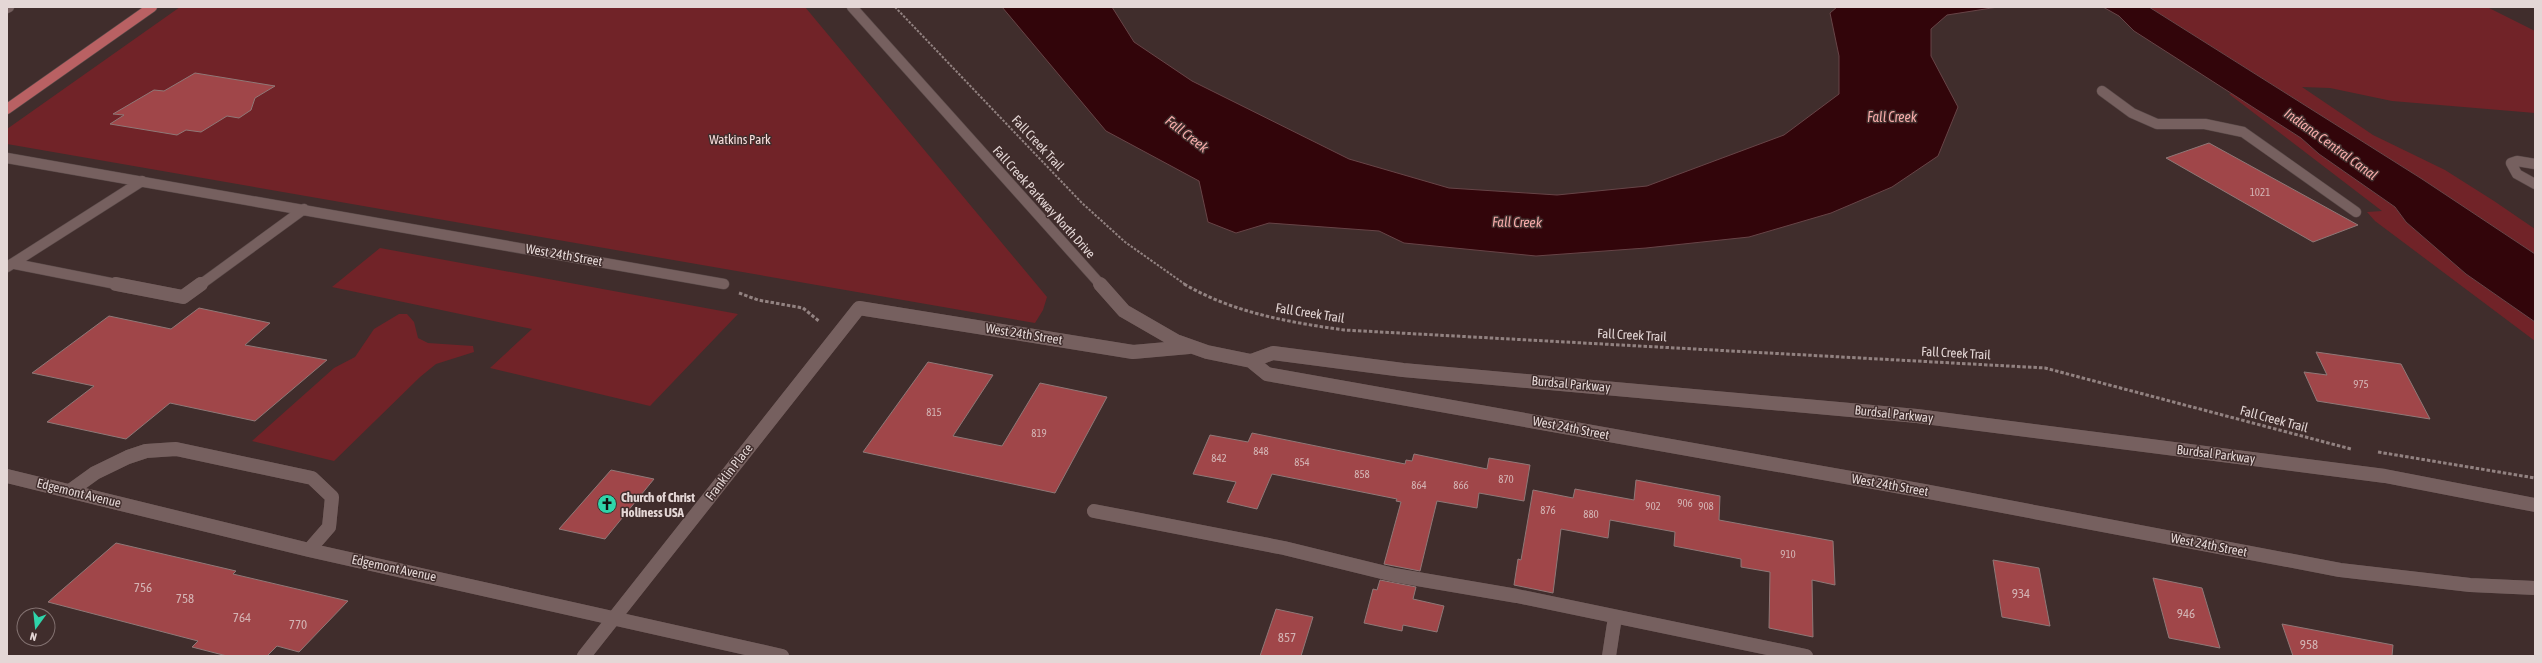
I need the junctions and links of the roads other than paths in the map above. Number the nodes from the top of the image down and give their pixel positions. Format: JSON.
{"nodes":[{"id":1,"x":152,"y":7,"type":"edge"},
{"id":2,"x":852,"y":7,"type":"edge"},
{"id":3,"x":2102,"y":91,"type":"dead end"},
{"id":4,"x":7,"y":109,"type":"edge"},
{"id":5,"x":7,"y":158,"type":"edge"},
{"id":6,"x":2535,"y":164,"type":"edge"},
{"id":7,"x":142,"y":181,"type":"junction"},
{"id":8,"x":2535,"y":184,"type":"edge"},
{"id":9,"x":304,"y":209,"type":"junction"},
{"id":10,"x":2356,"y":212,"type":"dead end"},
{"id":11,"x":11,"y":265,"type":"edge"},
{"id":12,"x":724,"y":284,"type":"road end"},
{"id":13,"x":859,"y":308,"type":"joint"},
{"id":14,"x":1190,"y":347,"type":"junction"},
{"id":15,"x":1251,"y":361,"type":"junction"},
{"id":16,"x":7,"y":476,"type":"edge"},
{"id":17,"x":70,"y":491,"type":"junction"},
{"id":18,"x":2535,"y":505,"type":"edge"},
{"id":19,"x":1094,"y":511,"type":"dead end"},
{"id":20,"x":309,"y":550,"type":"junction"},
{"id":21,"x":2535,"y":588,"type":"edge"},
{"id":22,"x":615,"y":617,"type":"junction"},
{"id":23,"x":1615,"y":617,"type":"junction"},
{"id":24,"x":584,"y":656,"type":"edge"},
{"id":25,"x":782,"y":656,"type":"edge"},
{"id":26,"x":1609,"y":656,"type":"edge"},
{"id":27,"x":1806,"y":656,"type":"edge"}],
"edges":[{"from":1,"to":4,"type":"main road"},
{"from":2,"to":14,"type":"street","name":"Fall Creek Parkway North Drive"},
{"from":3,"to":10,"type":"street"},
{"from":5,"to":7,"type":"street","name":"West 24th Street"},
{"from":6,"to":8,"type":"street"},
{"from":7,"to":9,"type":"street","name":"West 24th Street"},
{"from":7,"to":11,"type":"street"},
{"from":9,"to":11,"type":"street"},
{"from":9,"to":12,"type":"street","name":"West 24th Street"},
{"from":13,"to":14,"type":"street","name":"West 24th Street"},
{"from":13,"to":22,"type":"street","name":"Franklin Place"},
{"from":14,"to":15,"type":"street","name":"Fall Creek Parkway North Drive"},
{"from":15,"to":18,"type":"street","name":"Burdsal Parkway"},
{"from":15,"to":21,"type":"street","name":"West 24th Street"},
{"from":16,"to":17,"type":"street","name":"Edgemont Avenue"},
{"from":17,"to":20,"type":"street","name":"Edgemont Avenue"},
{"from":17,"to":20,"type":"street"},
{"from":19,"to":23,"type":"street"},
{"from":20,"to":22,"type":"street","name":"Edgemont Avenue"},
{"from":22,"to":24,"type":"street","name":"Franklin Place"},
{"from":22,"to":25,"type":"street","name":"Edgemont Avenue"},
{"from":23,"to":26,"type":"street"},
{"from":23,"to":27,"type":"street"}]}
